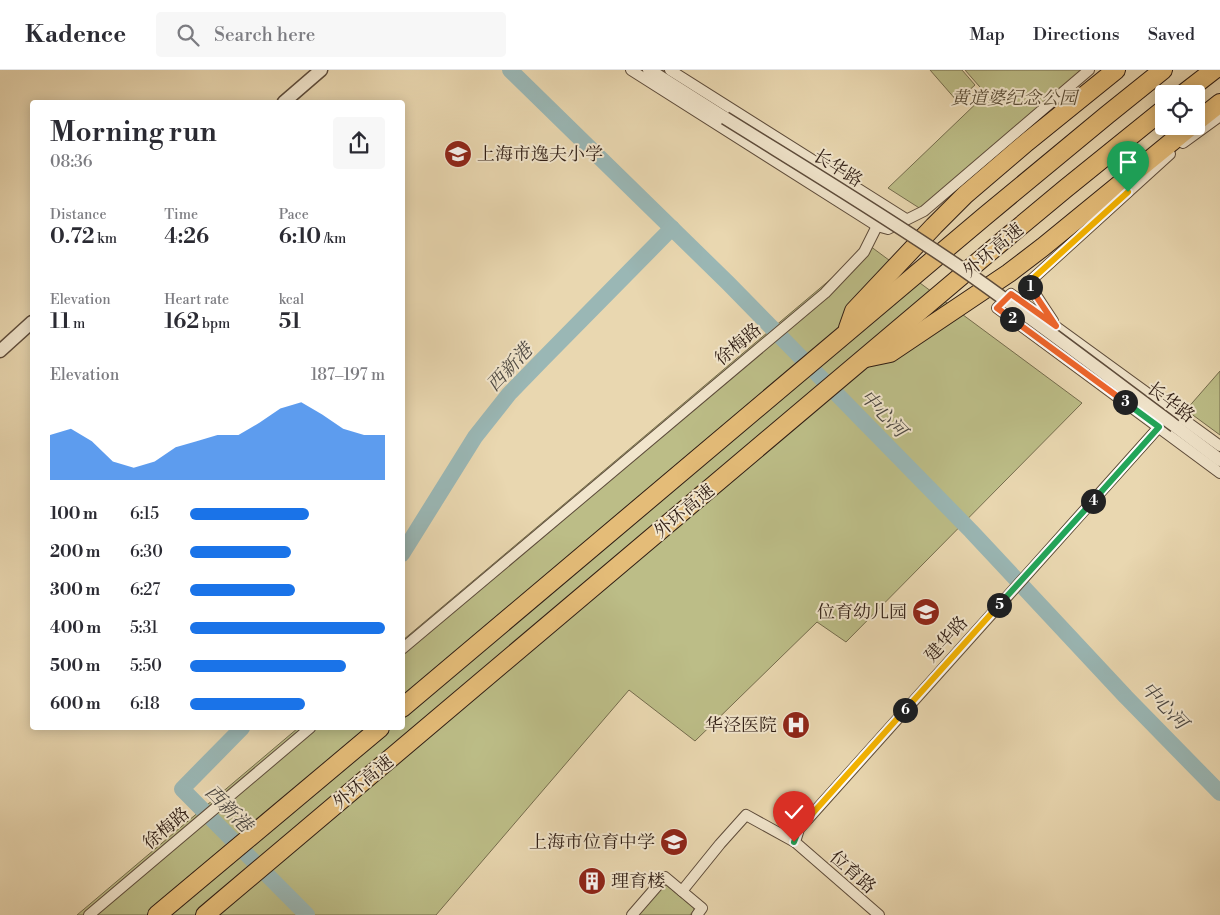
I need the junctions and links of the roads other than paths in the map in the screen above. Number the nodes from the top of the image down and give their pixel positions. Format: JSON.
{"nodes":[{"id":1,"x":321,"y":70,"type":"edge"},
{"id":2,"x":631,"y":70,"type":"edge"},
{"id":3,"x":649,"y":70,"type":"edge"},
{"id":4,"x":670,"y":70,"type":"edge"},
{"id":5,"x":1089,"y":70,"type":"edge"},
{"id":6,"x":1116,"y":70,"type":"edge"},
{"id":7,"x":1164,"y":70,"type":"edge"},
{"id":8,"x":1214,"y":70,"type":"edge"},
{"id":9,"x":1195,"y":85,"type":"edge"},
{"id":10,"x":286,"y":100,"type":"edge"},
{"id":11,"x":1220,"y":103,"type":"edge"},
{"id":12,"x":1205,"y":115,"type":"edge"},
{"id":13,"x":1155,"y":116,"type":"edge"},
{"id":14,"x":1220,"y":116,"type":"edge"},
{"id":15,"x":1180,"y":135,"type":"edge"},
{"id":16,"x":906,"y":219,"type":"junction"},
{"id":17,"x":877,"y":226,"type":"junction"},
{"id":18,"x":30,"y":324,"type":"edge"},
{"id":19,"x":1056,"y":326,"type":"junction"},
{"id":20,"x":846,"y":334,"type":"junction"},
{"id":21,"x":0,"y":351,"type":"edge"},
{"id":22,"x":865,"y":358,"type":"junction"},
{"id":23,"x":1159,"y":427,"type":"junction"},
{"id":24,"x":1220,"y":446,"type":"edge"},
{"id":25,"x":1220,"y":460,"type":"edge"},
{"id":26,"x":1220,"y":473,"type":"edge"},
{"id":27,"x":405,"y":645,"type":"edge"},
{"id":28,"x":405,"y":705,"type":"edge"},
{"id":29,"x":308,"y":730,"type":"edge"},
{"id":30,"x":378,"y":730,"type":"edge"},
{"id":31,"x":794,"y":842,"type":"junction"},
{"id":32,"x":682,"y":891,"type":"junction"},
{"id":33,"x":89,"y":915,"type":"edge"},
{"id":34,"x":158,"y":915,"type":"edge"},
{"id":35,"x":205,"y":915,"type":"edge"},
{"id":36,"x":632,"y":915,"type":"edge"},
{"id":37,"x":697,"y":915,"type":"edge"},
{"id":38,"x":879,"y":915,"type":"edge"}],
"edges":[{"from":1,"to":10,"type":"street"},
{"from":2,"to":17,"type":"street","name":"长华路"},
{"from":3,"to":25,"type":"street","name":"长华路","bridge":true},
{"from":4,"to":16,"type":"street","name":"长华路"},
{"from":5,"to":16,"type":"street"},
{"from":6,"to":20,"type":"highway"},
{"from":7,"to":20,"type":"highway","name":"外环高速"},
{"from":8,"to":9,"type":"highway"},
{"from":11,"to":12,"type":"highway"},
{"from":13,"to":22,"type":"highway","name":"外环高速"},
{"from":14,"to":19,"type":"street"},
{"from":15,"to":22,"type":"highway"},
{"from":16,"to":17,"type":"street"},
{"from":17,"to":27,"type":"street","name":"徐梅路"},
{"from":18,"to":21,"type":"street"},
{"from":19,"to":23,"type":"street","name":"长华路"},
{"from":19,"to":24,"type":"street","name":"长华路"},
{"from":20,"to":28,"type":"highway","name":"外环高速"},
{"from":22,"to":35,"type":"highway","name":"外环高速"},
{"from":23,"to":26,"type":"street","name":"长华路"},
{"from":23,"to":31,"type":"street","name":"建华路"},
{"from":29,"to":33,"type":"street","name":"徐梅路"},
{"from":30,"to":34,"type":"highway","name":"外环高速"},
{"from":31,"to":32,"type":"street","name":"位育路"},
{"from":31,"to":38,"type":"street","name":"位育路"},
{"from":32,"to":36,"type":"street"},
{"from":32,"to":37,"type":"street"}]}
